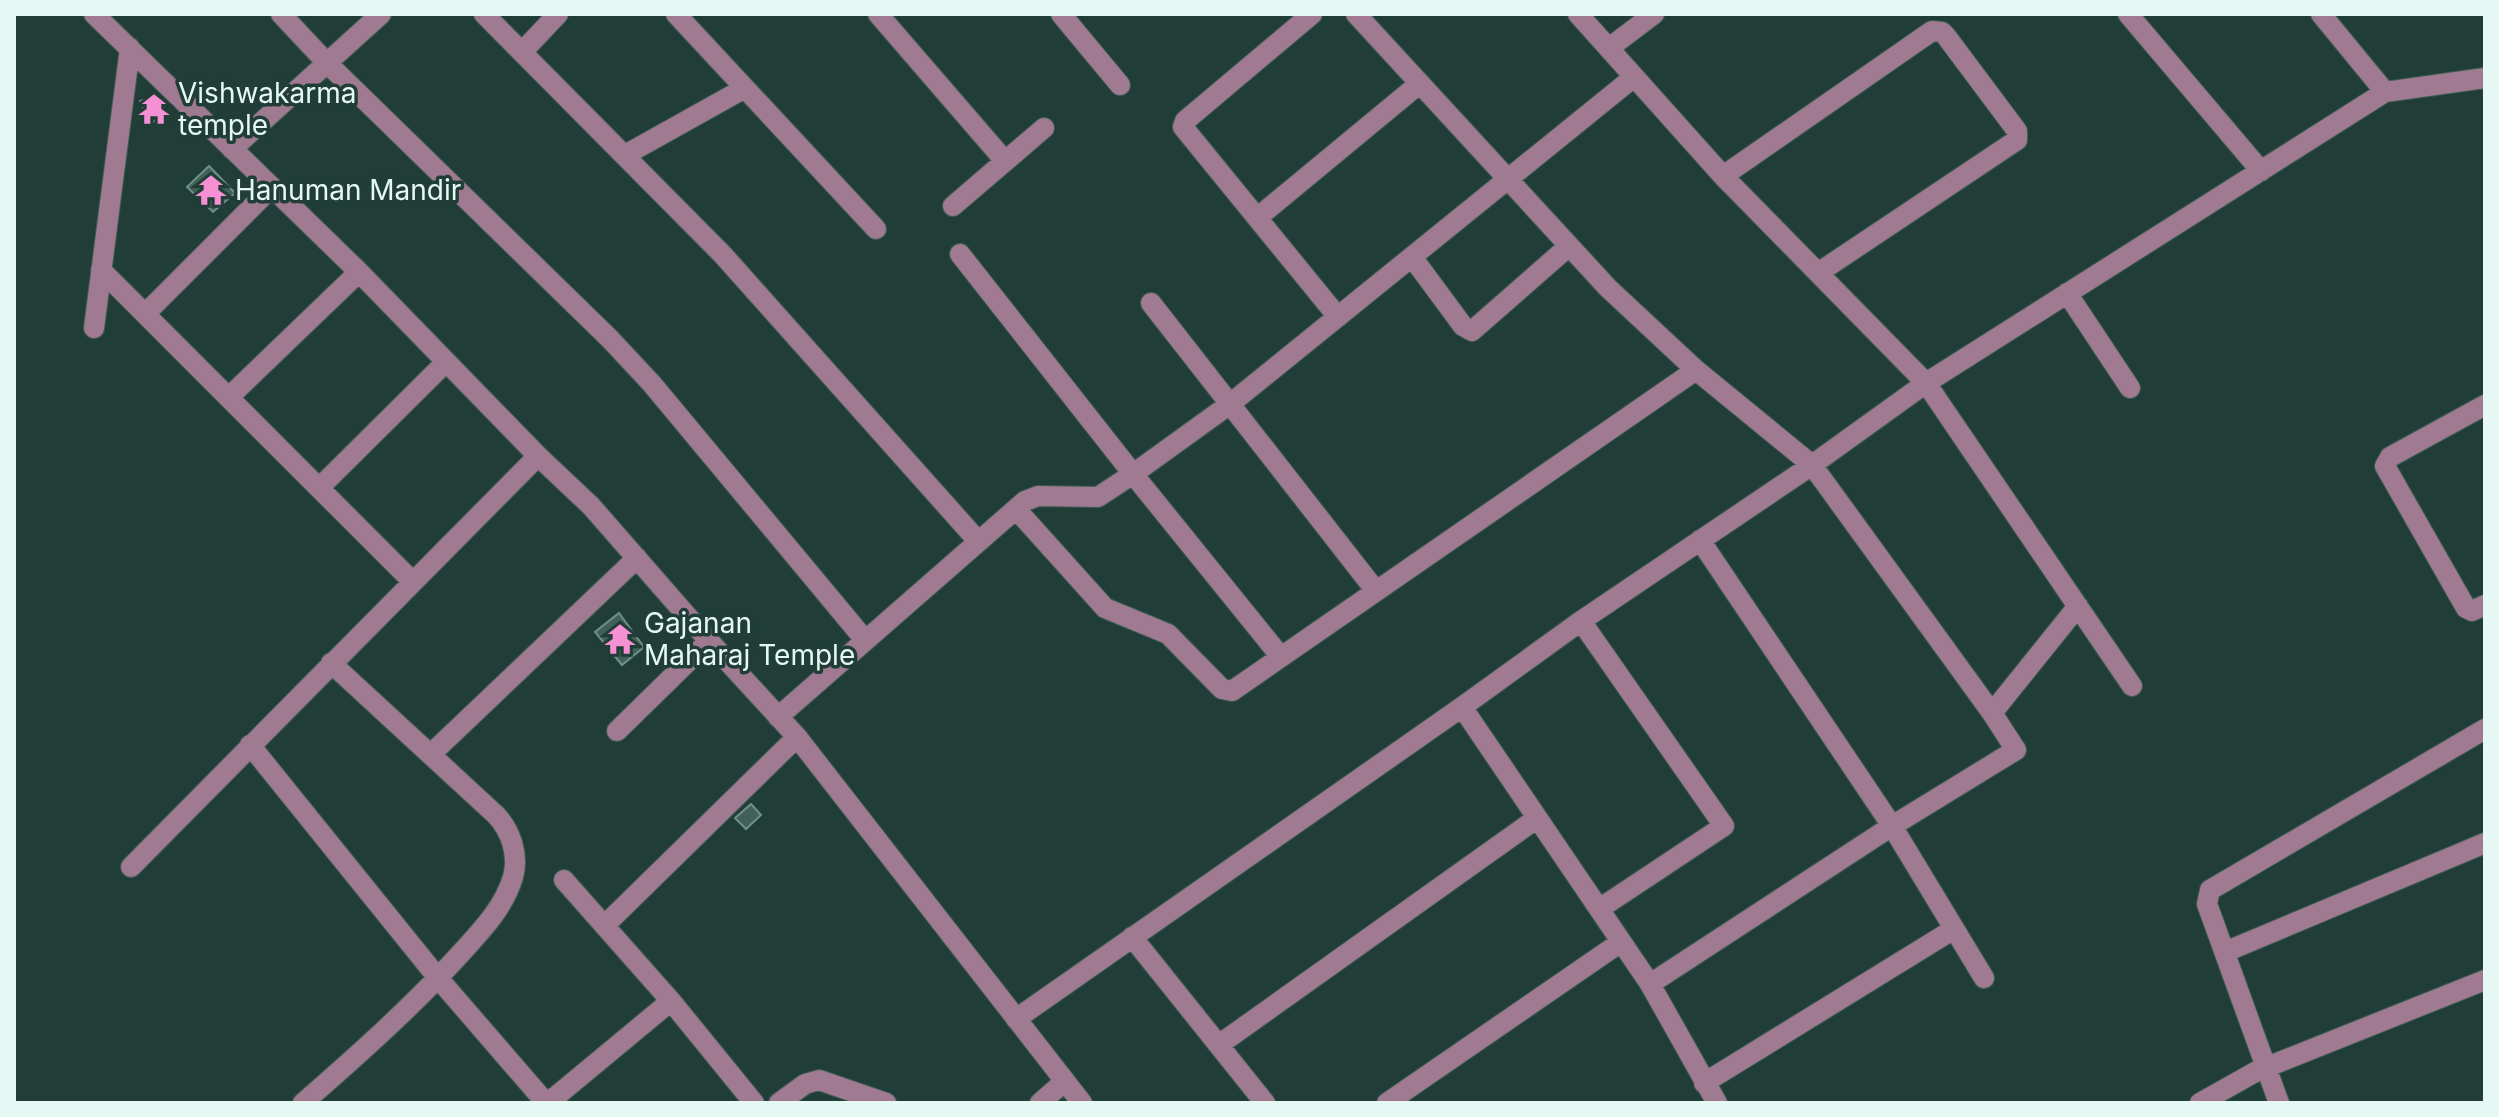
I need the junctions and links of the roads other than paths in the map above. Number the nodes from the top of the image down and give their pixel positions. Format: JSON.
{"nodes":[{"id":1,"x":94,"y":14,"type":"edge"},
{"id":2,"x":281,"y":14,"type":"edge"},
{"id":3,"x":381,"y":14,"type":"edge"},
{"id":4,"x":484,"y":14,"type":"edge"},
{"id":5,"x":558,"y":14,"type":"edge"},
{"id":6,"x":676,"y":14,"type":"edge"},
{"id":7,"x":878,"y":14,"type":"edge"},
{"id":8,"x":1061,"y":14,"type":"edge"},
{"id":9,"x":1312,"y":14,"type":"edge"},
{"id":10,"x":1356,"y":14,"type":"edge"},
{"id":11,"x":1578,"y":14,"type":"edge"},
{"id":12,"x":1654,"y":14,"type":"edge"},
{"id":13,"x":2128,"y":14,"type":"edge"},
{"id":14,"x":2321,"y":14,"type":"edge"},
{"id":15,"x":130,"y":48,"type":"junction"},
{"id":16,"x":1609,"y":48,"type":"junction"},
{"id":17,"x":522,"y":52,"type":"junction"},
{"id":18,"x":326,"y":62,"type":"junction"},
{"id":19,"x":1634,"y":77,"type":"junction"},
{"id":20,"x":2485,"y":78,"type":"edge"},
{"id":21,"x":1419,"y":84,"type":"junction"},
{"id":22,"x":1120,"y":85,"type":"dead end"},
{"id":23,"x":745,"y":88,"type":"junction"},
{"id":24,"x":2385,"y":92,"type":"junction"},
{"id":25,"x":1044,"y":128,"type":"dead end"},
{"id":26,"x":232,"y":149,"type":"junction"},
{"id":27,"x":625,"y":155,"type":"junction"},
{"id":28,"x":1005,"y":161,"type":"junction"},
{"id":29,"x":2261,"y":171,"type":"junction"},
{"id":30,"x":1723,"y":176,"type":"junction"},
{"id":31,"x":1508,"y":179,"type":"junction"},
{"id":32,"x":272,"y":187,"type":"junction"},
{"id":33,"x":953,"y":206,"type":"dead end"},
{"id":34,"x":1257,"y":218,"type":"junction"},
{"id":35,"x":876,"y":229,"type":"dead end"},
{"id":36,"x":1569,"y":246,"type":"junction"},
{"id":37,"x":960,"y":254,"type":"dead end"},
{"id":38,"x":1412,"y":257,"type":"junction"},
{"id":39,"x":101,"y":270,"type":"junction"},
{"id":40,"x":359,"y":272,"type":"junction"},
{"id":41,"x":1818,"y":273,"type":"junction"},
{"id":42,"x":2067,"y":293,"type":"junction"},
{"id":43,"x":1151,"y":303,"type":"dead end"},
{"id":44,"x":145,"y":314,"type":"junction"},
{"id":45,"x":1338,"y":317,"type":"junction"},
{"id":46,"x":94,"y":328,"type":"dead end"},
{"id":47,"x":446,"y":362,"type":"junction"},
{"id":48,"x":1696,"y":370,"type":"junction"},
{"id":49,"x":1926,"y":383,"type":"junction"},
{"id":50,"x":2130,"y":388,"type":"dead end"},
{"id":51,"x":229,"y":397,"type":"junction"},
{"id":52,"x":1230,"y":404,"type":"junction"},
{"id":53,"x":2485,"y":405,"type":"edge"},
{"id":54,"x":538,"y":456,"type":"junction"},
{"id":55,"x":1812,"y":465,"type":"junction"},
{"id":56,"x":1133,"y":474,"type":"junction"},
{"id":57,"x":319,"y":488,"type":"junction"},
{"id":58,"x":1016,"y":509,"type":"junction"},
{"id":59,"x":1700,"y":540,"type":"junction"},
{"id":60,"x":978,"y":541,"type":"junction"},
{"id":61,"x":637,"y":558,"type":"junction"},
{"id":62,"x":413,"y":582,"type":"junction"},
{"id":63,"x":1376,"y":591,"type":"junction"},
{"id":64,"x":2485,"y":605,"type":"edge"},
{"id":65,"x":2078,"y":606,"type":"junction"},
{"id":66,"x":1581,"y":621,"type":"junction"},
{"id":67,"x":865,"y":640,"type":"junction"},
{"id":68,"x":709,"y":641,"type":"junction"},
{"id":69,"x":1281,"y":657,"type":"junction"},
{"id":70,"x":331,"y":663,"type":"junction"},
{"id":71,"x":2132,"y":686,"type":"dead end"},
{"id":72,"x":1462,"y":707,"type":"junction"},
{"id":73,"x":1992,"y":713,"type":"junction"},
{"id":74,"x":778,"y":717,"type":"junction"},
{"id":75,"x":2485,"y":729,"type":"edge"},
{"id":76,"x":617,"y":731,"type":"dead end"},
{"id":77,"x":797,"y":737,"type":"junction"},
{"id":78,"x":250,"y":745,"type":"junction"},
{"id":79,"x":431,"y":754,"type":"junction"},
{"id":80,"x":1536,"y":819,"type":"junction"},
{"id":81,"x":1892,"y":826,"type":"junction"},
{"id":82,"x":2485,"y":843,"type":"edge"},
{"id":83,"x":131,"y":867,"type":"dead end"},
{"id":84,"x":564,"y":880,"type":"dead end"},
{"id":85,"x":1599,"y":909,"type":"junction"},
{"id":86,"x":605,"y":925,"type":"junction"},
{"id":87,"x":1954,"y":929,"type":"junction"},
{"id":88,"x":1132,"y":937,"type":"junction"},
{"id":89,"x":1621,"y":942,"type":"junction"},
{"id":90,"x":2225,"y":952,"type":"junction"},
{"id":91,"x":438,"y":978,"type":"junction"},
{"id":92,"x":1984,"y":978,"type":"dead end"},
{"id":93,"x":2485,"y":980,"type":"edge"},
{"id":94,"x":1650,"y":984,"type":"junction"},
{"id":95,"x":671,"y":1001,"type":"junction"},
{"id":96,"x":1016,"y":1019,"type":"junction"},
{"id":97,"x":1220,"y":1044,"type":"junction"},
{"id":98,"x":2266,"y":1067,"type":"junction"},
{"id":99,"x":1065,"y":1081,"type":"junction"},
{"id":100,"x":1704,"y":1083,"type":"junction"},
{"id":101,"x":303,"y":1103,"type":"edge"},
{"id":102,"x":547,"y":1103,"type":"edge"},
{"id":103,"x":754,"y":1103,"type":"edge"},
{"id":104,"x":779,"y":1103,"type":"edge"},
{"id":105,"x":886,"y":1103,"type":"edge"},
{"id":106,"x":1040,"y":1103,"type":"edge"},
{"id":107,"x":1082,"y":1103,"type":"edge"},
{"id":108,"x":1265,"y":1103,"type":"edge"},
{"id":109,"x":1387,"y":1103,"type":"edge"},
{"id":110,"x":1717,"y":1103,"type":"edge"},
{"id":111,"x":2200,"y":1103,"type":"edge"},
{"id":112,"x":2279,"y":1103,"type":"edge"}],
"edges":[{"from":1,"to":15,"type":"street"},
{"from":2,"to":18,"type":"street"},
{"from":3,"to":18,"type":"street"},
{"from":4,"to":17,"type":"street"},
{"from":5,"to":17,"type":"street"},
{"from":6,"to":23,"type":"street"},
{"from":7,"to":28,"type":"street"},
{"from":8,"to":22,"type":"street"},
{"from":9,"to":34,"type":"street"},
{"from":10,"to":21,"type":"street"},
{"from":11,"to":16,"type":"street"},
{"from":12,"to":16,"type":"street"},
{"from":13,"to":29,"type":"street"},
{"from":14,"to":24,"type":"street"},
{"from":15,"to":26,"type":"street"},
{"from":15,"to":39,"type":"street"},
{"from":16,"to":19,"type":"street"},
{"from":17,"to":27,"type":"street"},
{"from":18,"to":26,"type":"street"},
{"from":18,"to":67,"type":"street"},
{"from":19,"to":30,"type":"street"},
{"from":19,"to":31,"type":"street"},
{"from":20,"to":24,"type":"street"},
{"from":21,"to":31,"type":"street"},
{"from":21,"to":34,"type":"street"},
{"from":23,"to":27,"type":"street"},
{"from":23,"to":35,"type":"street"},
{"from":24,"to":29,"type":"street"},
{"from":25,"to":28,"type":"street"},
{"from":26,"to":32,"type":"street"},
{"from":27,"to":60,"type":"street"},
{"from":28,"to":33,"type":"street"},
{"from":29,"to":42,"type":"street"},
{"from":30,"to":41,"type":"street"},
{"from":30,"to":41,"type":"street"},
{"from":31,"to":36,"type":"street"},
{"from":31,"to":38,"type":"street"},
{"from":32,"to":40,"type":"street"},
{"from":32,"to":44,"type":"street"},
{"from":34,"to":45,"type":"street"},
{"from":36,"to":38,"type":"street"},
{"from":36,"to":48,"type":"street"},
{"from":37,"to":56,"type":"street"},
{"from":38,"to":45,"type":"street"},
{"from":39,"to":44,"type":"street"},
{"from":39,"to":46,"type":"street"},
{"from":40,"to":47,"type":"street"},
{"from":40,"to":51,"type":"street"},
{"from":41,"to":49,"type":"street"},
{"from":42,"to":49,"type":"street"},
{"from":42,"to":50,"type":"street"},
{"from":43,"to":52,"type":"street"},
{"from":44,"to":51,"type":"street"},
{"from":45,"to":52,"type":"street"},
{"from":47,"to":54,"type":"street"},
{"from":47,"to":57,"type":"street"},
{"from":48,"to":55,"type":"street"},
{"from":48,"to":63,"type":"street"},
{"from":49,"to":55,"type":"street"},
{"from":49,"to":65,"type":"street"},
{"from":51,"to":57,"type":"street"},
{"from":52,"to":56,"type":"street"},
{"from":52,"to":63,"type":"street"},
{"from":53,"to":64,"type":"street"},
{"from":54,"to":61,"type":"street"},
{"from":54,"to":62,"type":"street"},
{"from":55,"to":59,"type":"street"},
{"from":55,"to":73,"type":"street"},
{"from":56,"to":58,"type":"street"},
{"from":56,"to":69,"type":"street"},
{"from":57,"to":62,"type":"street"},
{"from":58,"to":60,"type":"street"},
{"from":58,"to":69,"type":"street"},
{"from":59,"to":66,"type":"street"},
{"from":59,"to":81,"type":"street"},
{"from":60,"to":67,"type":"street"},
{"from":61,"to":68,"type":"street"},
{"from":61,"to":79,"type":"street"},
{"from":62,"to":70,"type":"street"},
{"from":63,"to":69,"type":"street"},
{"from":65,"to":71,"type":"street"},
{"from":65,"to":73,"type":"street"},
{"from":66,"to":72,"type":"street"},
{"from":66,"to":85,"type":"street"},
{"from":67,"to":74,"type":"street"},
{"from":68,"to":74,"type":"street"},
{"from":68,"to":76,"type":"street"},
{"from":70,"to":78,"type":"street"},
{"from":70,"to":79,"type":"street"},
{"from":72,"to":80,"type":"street"},
{"from":72,"to":88,"type":"street"},
{"from":73,"to":81,"type":"street"},
{"from":74,"to":77,"type":"street"},
{"from":75,"to":90,"type":"street"},
{"from":77,"to":86,"type":"street"},
{"from":77,"to":96,"type":"street"},
{"from":78,"to":83,"type":"street"},
{"from":78,"to":91,"type":"street"},
{"from":79,"to":91,"type":"street"},
{"from":80,"to":85,"type":"street"},
{"from":80,"to":97,"type":"street"},
{"from":81,"to":87,"type":"street"},
{"from":81,"to":94,"type":"street"},
{"from":82,"to":90,"type":"street"},
{"from":84,"to":86,"type":"street"},
{"from":85,"to":89,"type":"street"},
{"from":86,"to":95,"type":"street"},
{"from":87,"to":92,"type":"street"},
{"from":87,"to":100,"type":"street"},
{"from":88,"to":96,"type":"street"},
{"from":88,"to":97,"type":"street"},
{"from":89,"to":94,"type":"street"},
{"from":89,"to":109,"type":"street"},
{"from":90,"to":98,"type":"street"},
{"from":91,"to":101,"type":"street"},
{"from":91,"to":102,"type":"street"},
{"from":93,"to":98,"type":"street"},
{"from":94,"to":100,"type":"street"},
{"from":95,"to":102,"type":"street"},
{"from":95,"to":103,"type":"street"},
{"from":96,"to":99,"type":"street"},
{"from":97,"to":108,"type":"street"},
{"from":98,"to":111,"type":"street"},
{"from":98,"to":112,"type":"street"},
{"from":99,"to":106,"type":"street"},
{"from":99,"to":107,"type":"street"},
{"from":100,"to":110,"type":"street"},
{"from":104,"to":105,"type":"street"}]}
